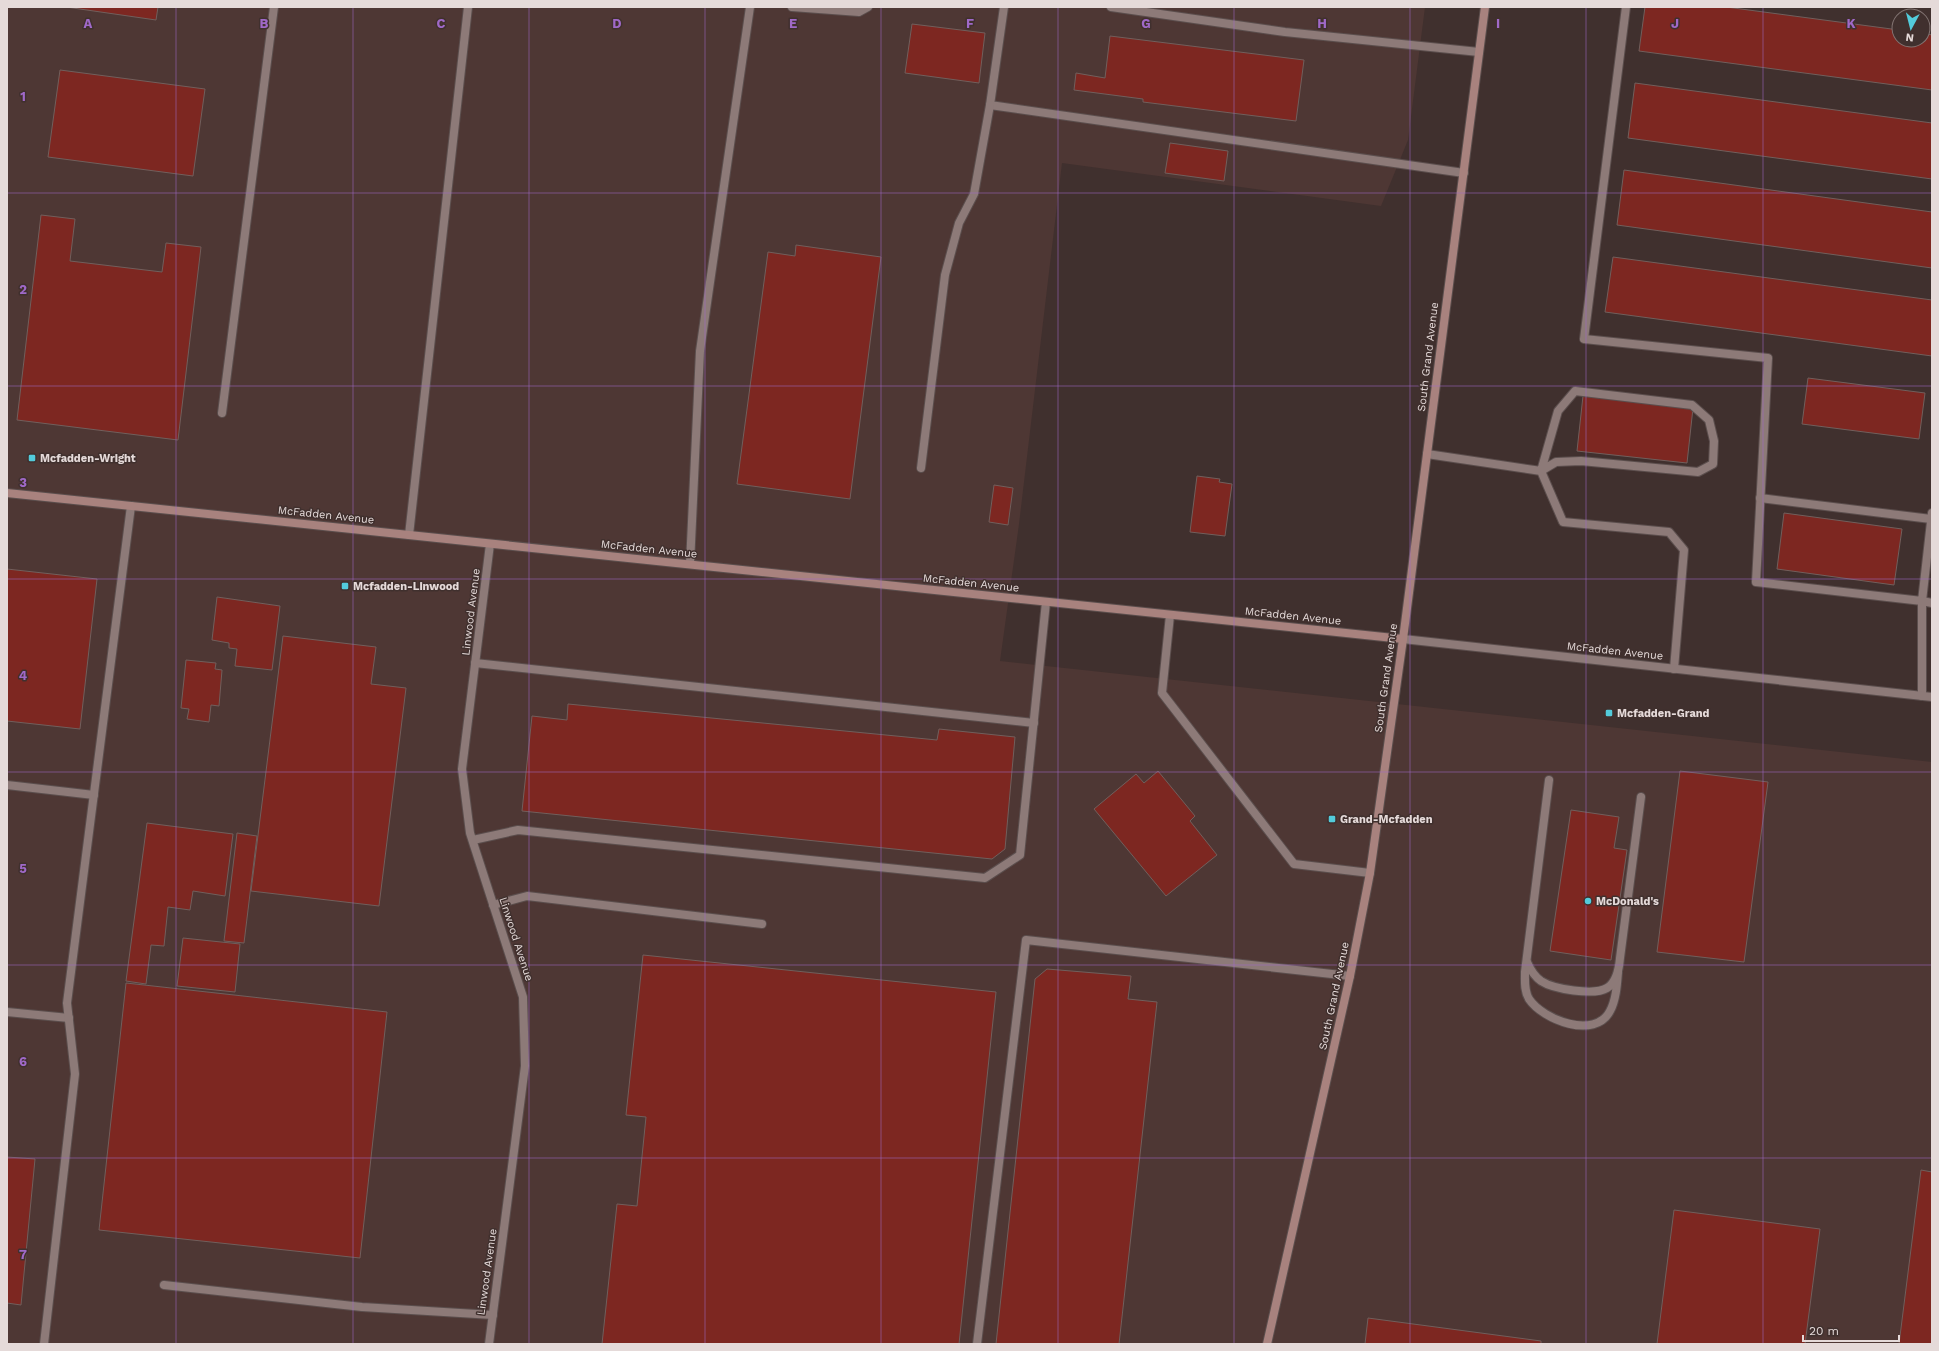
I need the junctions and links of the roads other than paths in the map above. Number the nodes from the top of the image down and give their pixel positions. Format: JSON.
{"nodes":[{"id":1,"x":274,"y":7,"type":"edge"},
{"id":2,"x":468,"y":7,"type":"edge"},
{"id":3,"x":750,"y":7,"type":"edge"},
{"id":4,"x":792,"y":7,"type":"edge"},
{"id":5,"x":868,"y":7,"type":"edge"},
{"id":6,"x":1004,"y":7,"type":"edge"},
{"id":7,"x":1111,"y":7,"type":"edge"},
{"id":8,"x":1485,"y":7,"type":"edge"},
{"id":9,"x":1626,"y":7,"type":"edge"},
{"id":10,"x":1479,"y":52,"type":"junction"},
{"id":11,"x":990,"y":105,"type":"junction"},
{"id":12,"x":1464,"y":173,"type":"junction"},
{"id":13,"x":222,"y":413,"type":"dead end"},
{"id":14,"x":1427,"y":454,"type":"junction"},
{"id":15,"x":921,"y":468,"type":"dead end"},
{"id":16,"x":1540,"y":470,"type":"junction"},
{"id":17,"x":7,"y":493,"type":"edge"},
{"id":18,"x":1760,"y":498,"type":"junction"},
{"id":19,"x":131,"y":506,"type":"junction"},
{"id":20,"x":1932,"y":516,"type":"edge"},
{"id":21,"x":409,"y":535,"type":"junction"},
{"id":22,"x":490,"y":544,"type":"junction"},
{"id":23,"x":690,"y":564,"type":"junction"},
{"id":24,"x":1922,"y":601,"type":"junction"},
{"id":25,"x":1046,"y":602,"type":"junction"},
{"id":26,"x":1932,"y":603,"type":"edge"},
{"id":27,"x":1170,"y":615,"type":"junction"},
{"id":28,"x":1403,"y":639,"type":"junction"},
{"id":29,"x":475,"y":663,"type":"junction"},
{"id":30,"x":1674,"y":668,"type":"junction"},
{"id":31,"x":1922,"y":696,"type":"junction"},
{"id":32,"x":1932,"y":697,"type":"edge"},
{"id":33,"x":1034,"y":722,"type":"junction"},
{"id":34,"x":1548,"y":780,"type":"dead end"},
{"id":35,"x":7,"y":785,"type":"edge"},
{"id":36,"x":94,"y":795,"type":"junction"},
{"id":37,"x":1642,"y":797,"type":"dead end"},
{"id":38,"x":472,"y":840,"type":"junction"},
{"id":39,"x":1370,"y":873,"type":"junction"},
{"id":40,"x":493,"y":905,"type":"junction"},
{"id":41,"x":762,"y":924,"type":"dead end"},
{"id":42,"x":1526,"y":961,"type":"junction"},
{"id":43,"x":1618,"y":972,"type":"junction"},
{"id":44,"x":1350,"y":976,"type":"junction"},
{"id":45,"x":7,"y":1012,"type":"edge"},
{"id":46,"x":69,"y":1018,"type":"junction"},
{"id":47,"x":164,"y":1284,"type":"dead end"},
{"id":48,"x":493,"y":1315,"type":"junction"},
{"id":49,"x":44,"y":1344,"type":"edge"},
{"id":50,"x":489,"y":1344,"type":"edge"},
{"id":51,"x":977,"y":1344,"type":"edge"},
{"id":52,"x":1267,"y":1344,"type":"edge"}],
"edges":[{"from":1,"to":13,"type":"street"},
{"from":2,"to":21,"type":"street"},
{"from":3,"to":23,"type":"street"},
{"from":4,"to":5,"type":"street"},
{"from":6,"to":11,"type":"street"},
{"from":7,"to":10,"type":"street"},
{"from":8,"to":10,"type":"main road","name":"South Grand Avenue"},
{"from":9,"to":18,"type":"street"},
{"from":10,"to":12,"type":"main road","name":"South Grand Avenue"},
{"from":11,"to":12,"type":"street"},
{"from":11,"to":15,"type":"street"},
{"from":12,"to":14,"type":"main road","name":"South Grand Avenue"},
{"from":14,"to":16,"type":"street"},
{"from":14,"to":28,"type":"main road","name":"South Grand Avenue"},
{"from":16,"to":16,"type":"street"},
{"from":16,"to":30,"type":"street"},
{"from":17,"to":19,"type":"main road","name":"McFadden Avenue"},
{"from":18,"to":20,"type":"street"},
{"from":18,"to":24,"type":"street"},
{"from":19,"to":21,"type":"main road","name":"McFadden Avenue"},
{"from":19,"to":36,"type":"street"},
{"from":20,"to":24,"type":"street"},
{"from":21,"to":22,"type":"main road","name":"McFadden Avenue"},
{"from":22,"to":23,"type":"main road","name":"McFadden Avenue"},
{"from":22,"to":29,"type":"street","name":"Linwood Avenue"},
{"from":23,"to":25,"type":"main road","name":"McFadden Avenue"},
{"from":24,"to":26,"type":"street"},
{"from":24,"to":31,"type":"street"},
{"from":25,"to":27,"type":"main road","name":"McFadden Avenue"},
{"from":25,"to":33,"type":"street"},
{"from":27,"to":28,"type":"main road","name":"McFadden Avenue"},
{"from":27,"to":39,"type":"street"},
{"from":28,"to":30,"type":"street","name":"McFadden Avenue"},
{"from":28,"to":39,"type":"main road","name":"South Grand Avenue"},
{"from":29,"to":33,"type":"street"},
{"from":29,"to":38,"type":"street","name":"Linwood Avenue"},
{"from":30,"to":31,"type":"street","name":"McFadden Avenue"},
{"from":31,"to":32,"type":"street","name":"McFadden Avenue"},
{"from":33,"to":38,"type":"street"},
{"from":34,"to":42,"type":"street"},
{"from":35,"to":36,"type":"street"},
{"from":36,"to":46,"type":"street"},
{"from":37,"to":43,"type":"street"},
{"from":38,"to":40,"type":"street","name":"Linwood Avenue"},
{"from":39,"to":44,"type":"main road","name":"South Grand Avenue"},
{"from":40,"to":41,"type":"street"},
{"from":40,"to":48,"type":"street","name":"Linwood Avenue"},
{"from":42,"to":43,"type":"street"},
{"from":42,"to":43,"type":"street"},
{"from":44,"to":51,"type":"street"},
{"from":44,"to":52,"type":"main road","name":"South Grand Avenue"},
{"from":45,"to":46,"type":"street"},
{"from":46,"to":49,"type":"street"},
{"from":47,"to":48,"type":"street"},
{"from":48,"to":50,"type":"street","name":"Linwood Avenue"}]}
